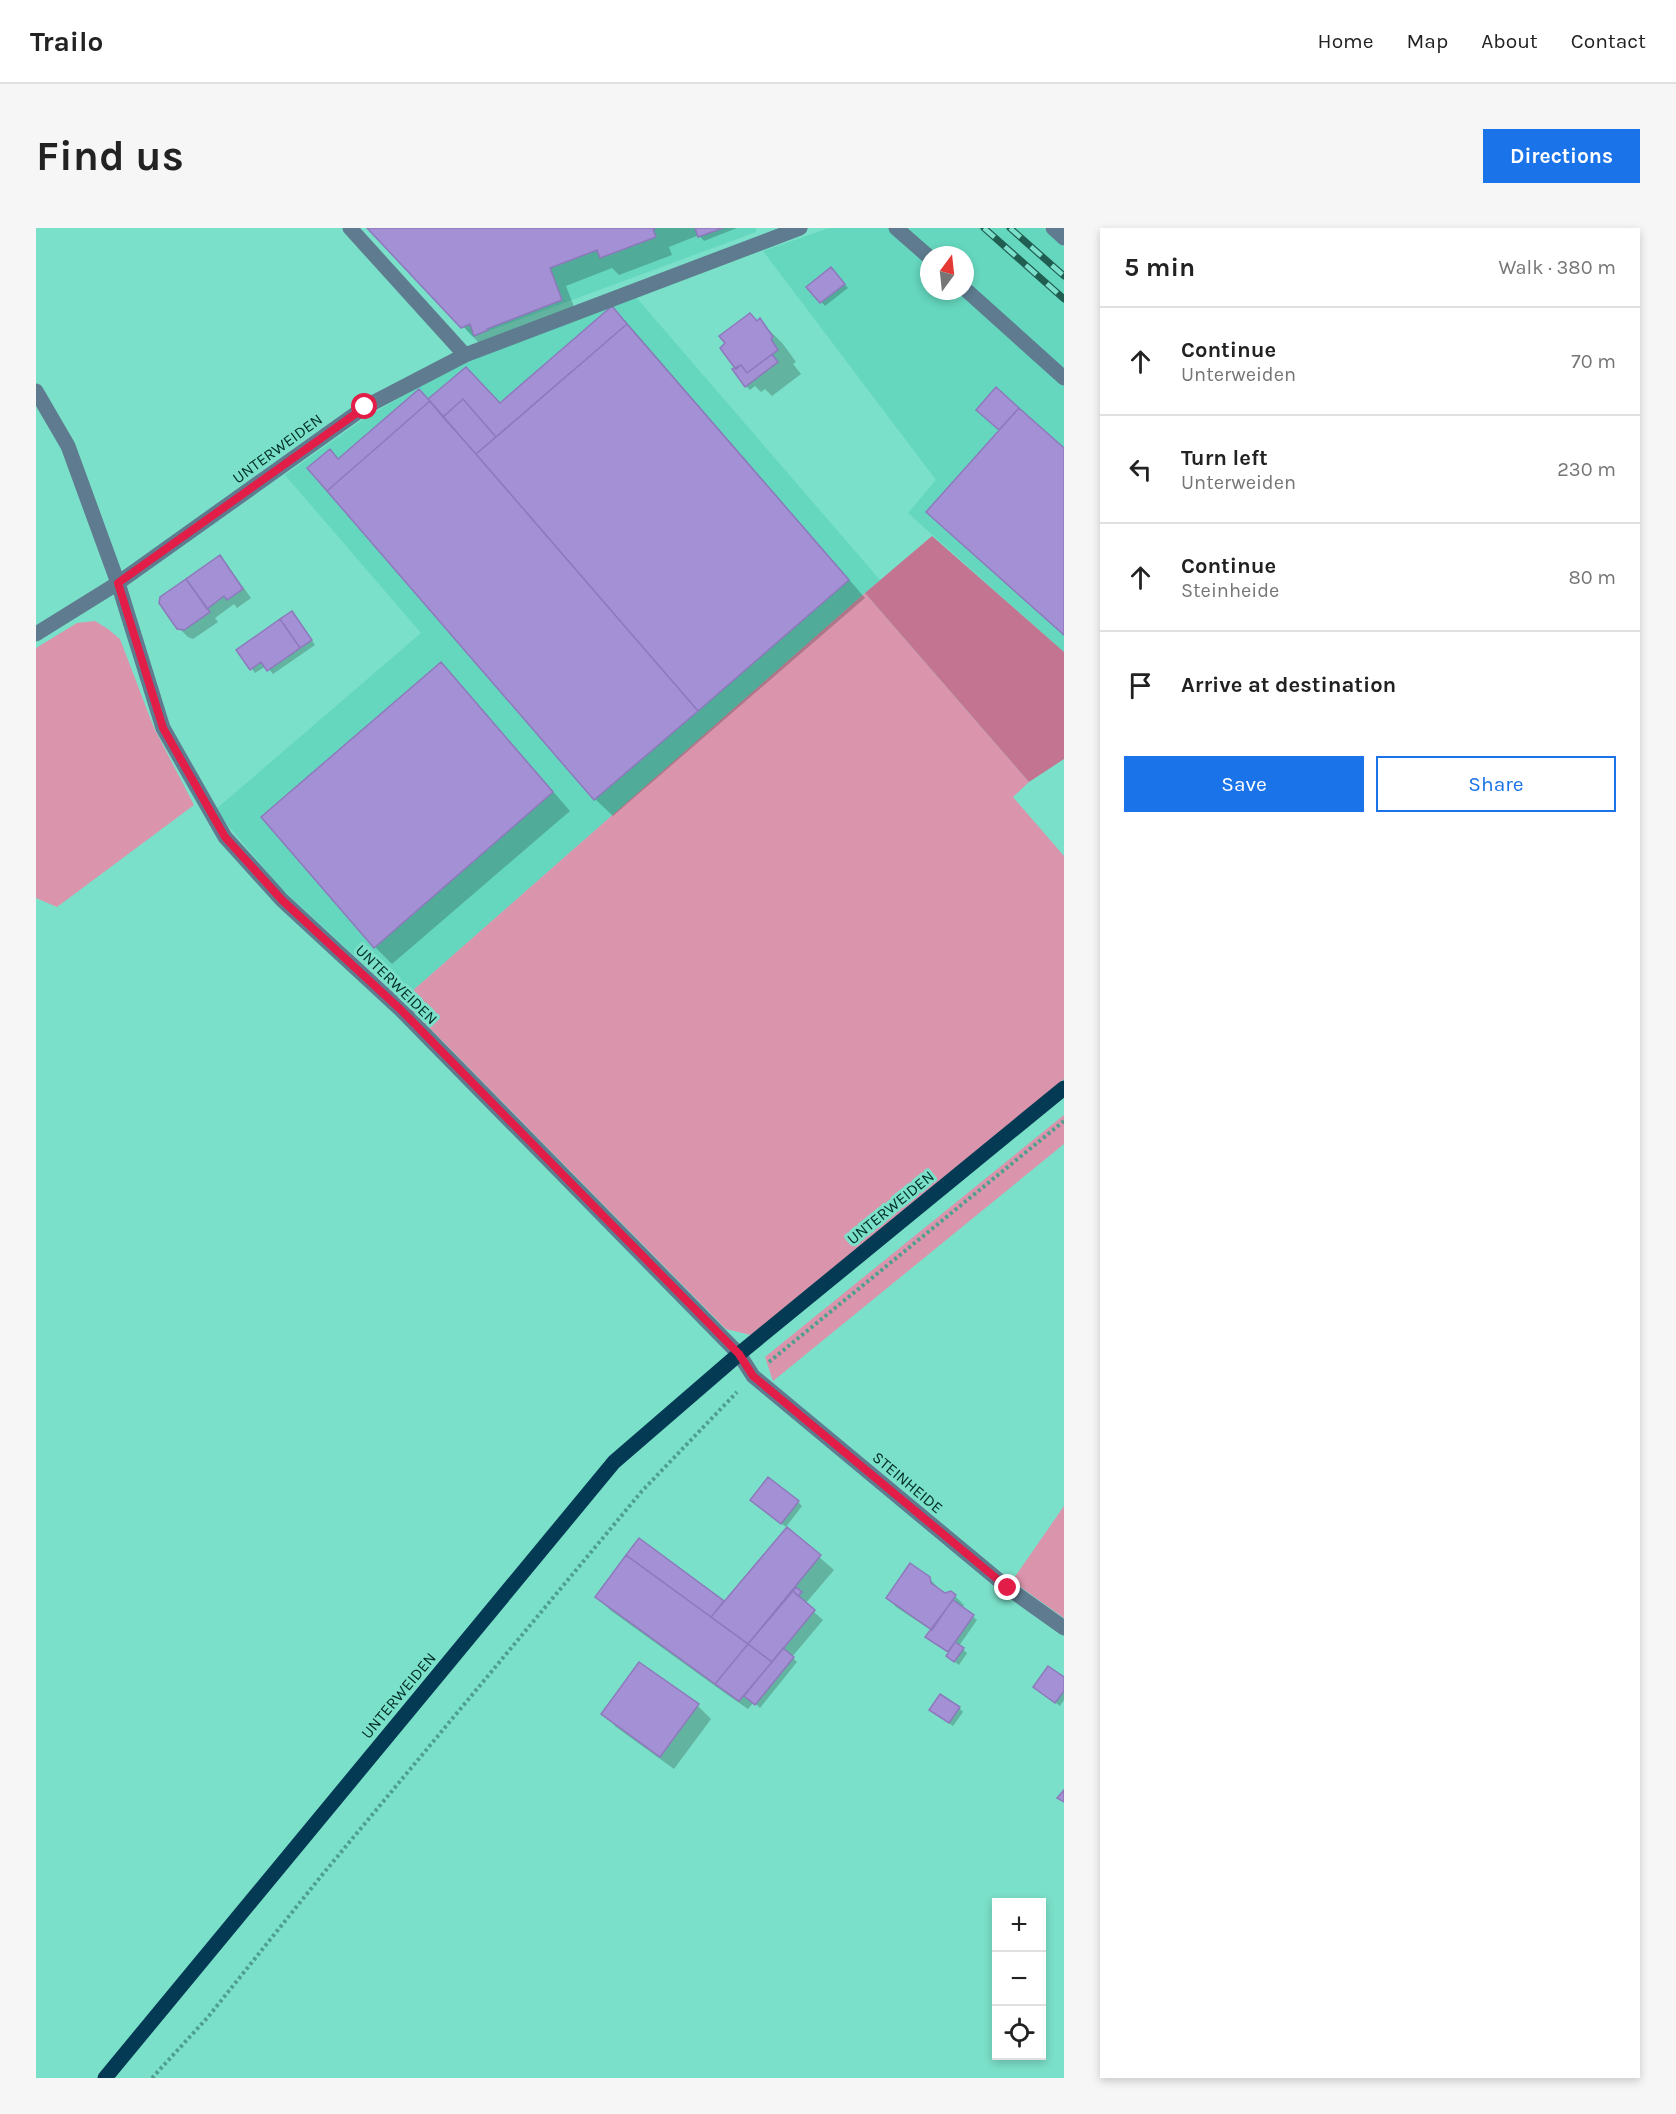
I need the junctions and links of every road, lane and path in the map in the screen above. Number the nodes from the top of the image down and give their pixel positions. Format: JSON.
{"nodes":[{"id":1,"x":350,"y":228,"type":"edge"},
{"id":2,"x":801,"y":228,"type":"edge"},
{"id":3,"x":896,"y":228,"type":"edge"},
{"id":4,"x":1053,"y":228,"type":"edge"},
{"id":5,"x":1064,"y":238,"type":"edge"},
{"id":6,"x":920,"y":249,"type":"edge"},
{"id":7,"x":974,"y":298,"type":"edge"},
{"id":8,"x":465,"y":355,"type":"junction"},
{"id":9,"x":1064,"y":378,"type":"edge"},
{"id":10,"x":36,"y":391,"type":"edge"},
{"id":11,"x":118,"y":583,"type":"junction"},
{"id":12,"x":36,"y":633,"type":"edge"},
{"id":13,"x":1064,"y":1088,"type":"edge"},
{"id":14,"x":1064,"y":1121,"type":"edge"},
{"id":15,"x":739,"y":1354,"type":"junction"},
{"id":16,"x":753,"y":1376,"type":"junction"},
{"id":17,"x":1064,"y":1628,"type":"edge"},
{"id":18,"x":105,"y":2078,"type":"edge"},
{"id":19,"x":152,"y":2078,"type":"edge"}],
"edges":[{"from":1,"to":8,"type":"street"},
{"from":2,"to":8,"type":"street","name":"UNTERWEIDEN"},
{"from":3,"to":6,"type":"street"},
{"from":4,"to":5,"type":"street"},
{"from":7,"to":9,"type":"street"},
{"from":8,"to":11,"type":"street","name":"UNTERWEIDEN"},
{"from":10,"to":11,"type":"street","name":"UNTERWEIDEN"},
{"from":11,"to":12,"type":"street","name":"UNTERWEIDEN"},
{"from":11,"to":15,"type":"street","name":"UNTERWEIDEN"},
{"from":13,"to":15,"type":"main road","name":"UNTERWEIDEN"},
{"from":14,"to":16,"type":"path"},
{"from":15,"to":16,"type":"street","name":"STEINHEIDE"},
{"from":15,"to":18,"type":"main road","name":"UNTERWEIDEN"},
{"from":16,"to":17,"type":"street","name":"STEINHEIDE"},
{"from":16,"to":19,"type":"path"}]}
